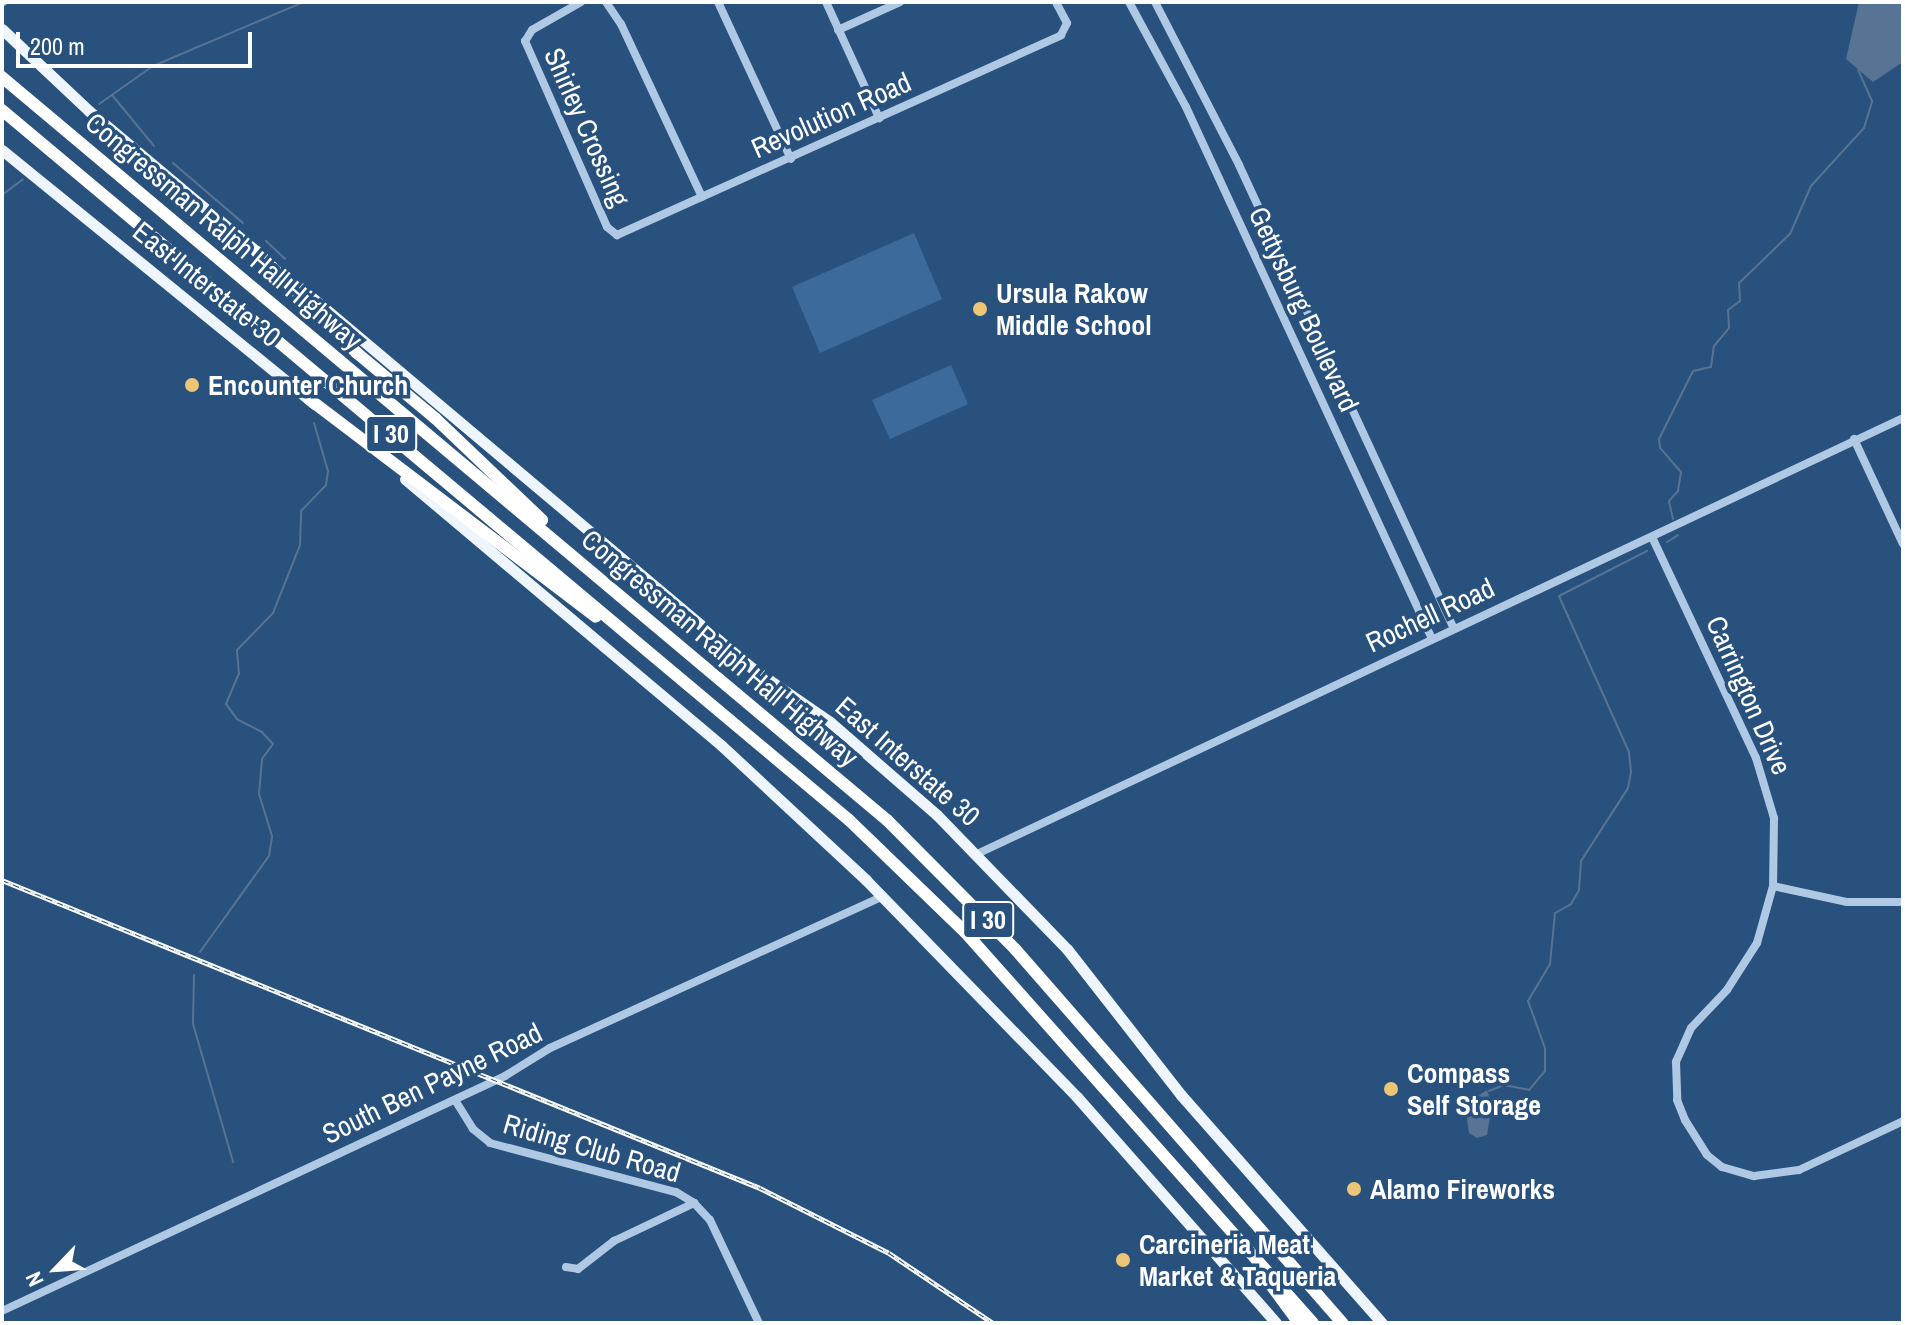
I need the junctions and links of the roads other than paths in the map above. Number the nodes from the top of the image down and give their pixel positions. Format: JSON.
{"nodes":[{"id":1,"x":581,"y":2,"type":"edge"},
{"id":2,"x":606,"y":2,"type":"edge"},
{"id":3,"x":718,"y":2,"type":"edge"},
{"id":4,"x":826,"y":2,"type":"edge"},
{"id":5,"x":900,"y":2,"type":"edge"},
{"id":6,"x":1056,"y":2,"type":"edge"},
{"id":7,"x":1129,"y":2,"type":"edge"},
{"id":8,"x":1155,"y":2,"type":"edge"},
{"id":9,"x":2,"y":29,"type":"edge"},
{"id":10,"x":838,"y":30,"type":"junction"},
{"id":11,"x":2,"y":77,"type":"edge"},
{"id":12,"x":2,"y":110,"type":"edge"},
{"id":13,"x":879,"y":118,"type":"junction"},
{"id":14,"x":2,"y":150,"type":"edge"},
{"id":15,"x":791,"y":159,"type":"junction"},
{"id":16,"x":702,"y":197,"type":"junction"},
{"id":17,"x":613,"y":234,"type":"joint"},
{"id":18,"x":257,"y":252,"type":"junction"},
{"id":19,"x":309,"y":399,"type":"junction"},
{"id":20,"x":1903,"y":418,"type":"edge"},
{"id":21,"x":1854,"y":439,"type":"junction"},
{"id":22,"x":1652,"y":537,"type":"junction"},
{"id":23,"x":1903,"y":544,"type":"edge"},
{"id":24,"x":586,"y":565,"type":"junction"},
{"id":25,"x":1454,"y":629,"type":"junction"},
{"id":26,"x":1432,"y":639,"type":"junction"},
{"id":27,"x":778,"y":760,"type":"junction"},
{"id":28,"x":977,"y":854,"type":"junction"},
{"id":29,"x":1773,"y":886,"type":"junction"},
{"id":30,"x":882,"y":897,"type":"junction"},
{"id":31,"x":1903,"y":902,"type":"edge"},
{"id":32,"x":455,"y":1100,"type":"junction"},
{"id":33,"x":1903,"y":1121,"type":"edge"},
{"id":34,"x":694,"y":1203,"type":"junction"},
{"id":35,"x":1258,"y":1260,"type":"junction"},
{"id":36,"x":566,"y":1267,"type":"dead end"},
{"id":37,"x":2,"y":1311,"type":"edge"},
{"id":38,"x":759,"y":1323,"type":"edge"},
{"id":39,"x":1276,"y":1323,"type":"edge"},
{"id":40,"x":1299,"y":1323,"type":"edge"},
{"id":41,"x":1313,"y":1323,"type":"edge"},
{"id":42,"x":1342,"y":1323,"type":"edge"},
{"id":43,"x":1382,"y":1323,"type":"edge"}],
"edges":[{"from":1,"to":17,"type":"street","name":"Shirley Crossing"},
{"from":2,"to":16,"type":"street"},
{"from":3,"to":15,"type":"street"},
{"from":4,"to":10,"type":"street"},
{"from":5,"to":10,"type":"street"},
{"from":6,"to":13,"type":"street","name":"Revolution Road"},
{"from":7,"to":26,"type":"street","name":"Gettysburg Boulevard"},
{"from":8,"to":25,"type":"street","name":"Gettysburg Boulevard"},
{"from":9,"to":18,"type":"main road","name":"East Interstate 30"},
{"from":10,"to":13,"type":"street"},
{"from":11,"to":24,"type":"highway","name":"Congressman Ralph Hall Highway","number":"I 30"},
{"from":12,"to":27,"type":"highway","name":"Congressman Ralph Hall Highway","number":"I 30"},
{"from":13,"to":15,"type":"street","name":"Revolution Road"},
{"from":14,"to":19,"type":"main road","name":"East Interstate 30"},
{"from":15,"to":16,"type":"street","name":"Revolution Road"},
{"from":16,"to":17,"type":"street","name":"Revolution Road"},
{"from":18,"to":24,"type":"highway"},
{"from":18,"to":28,"type":"main road","name":"East Interstate 30"},
{"from":19,"to":27,"type":"highway"},
{"from":19,"to":30,"type":"main road","name":"East Interstate 30"},
{"from":20,"to":21,"type":"street","name":"Rochell Road"},
{"from":21,"to":22,"type":"street","name":"Rochell Road"},
{"from":21,"to":23,"type":"street"},
{"from":22,"to":25,"type":"street","name":"Rochell Road"},
{"from":22,"to":29,"type":"street","name":"Carrington Drive"},
{"from":24,"to":42,"type":"highway","name":"Congressman Ralph Hall Highway","number":"I 30"},
{"from":25,"to":26,"type":"street","name":"Rochell Road"},
{"from":26,"to":28,"type":"street","name":"Rochell Road"},
{"from":27,"to":35,"type":"highway","name":"Congressman Ralph Hall Highway","number":"I 30"},
{"from":28,"to":43,"type":"main road","name":"East Interstate 30"},
{"from":29,"to":31,"type":"street"},
{"from":29,"to":33,"type":"street","name":"Carrington Drive"},
{"from":30,"to":32,"type":"street","name":"South Ben Payne Road"},
{"from":30,"to":39,"type":"main road","name":"East Interstate 30"},
{"from":32,"to":34,"type":"street","name":"Riding Club Road"},
{"from":32,"to":37,"type":"street","name":"South Ben Payne Road"},
{"from":34,"to":36,"type":"street"},
{"from":34,"to":38,"type":"street","name":"Riding Club Road"},
{"from":35,"to":40,"type":"highway"},
{"from":35,"to":41,"type":"highway","name":"Congressman Ralph Hall Highway","number":"I 30"}]}
